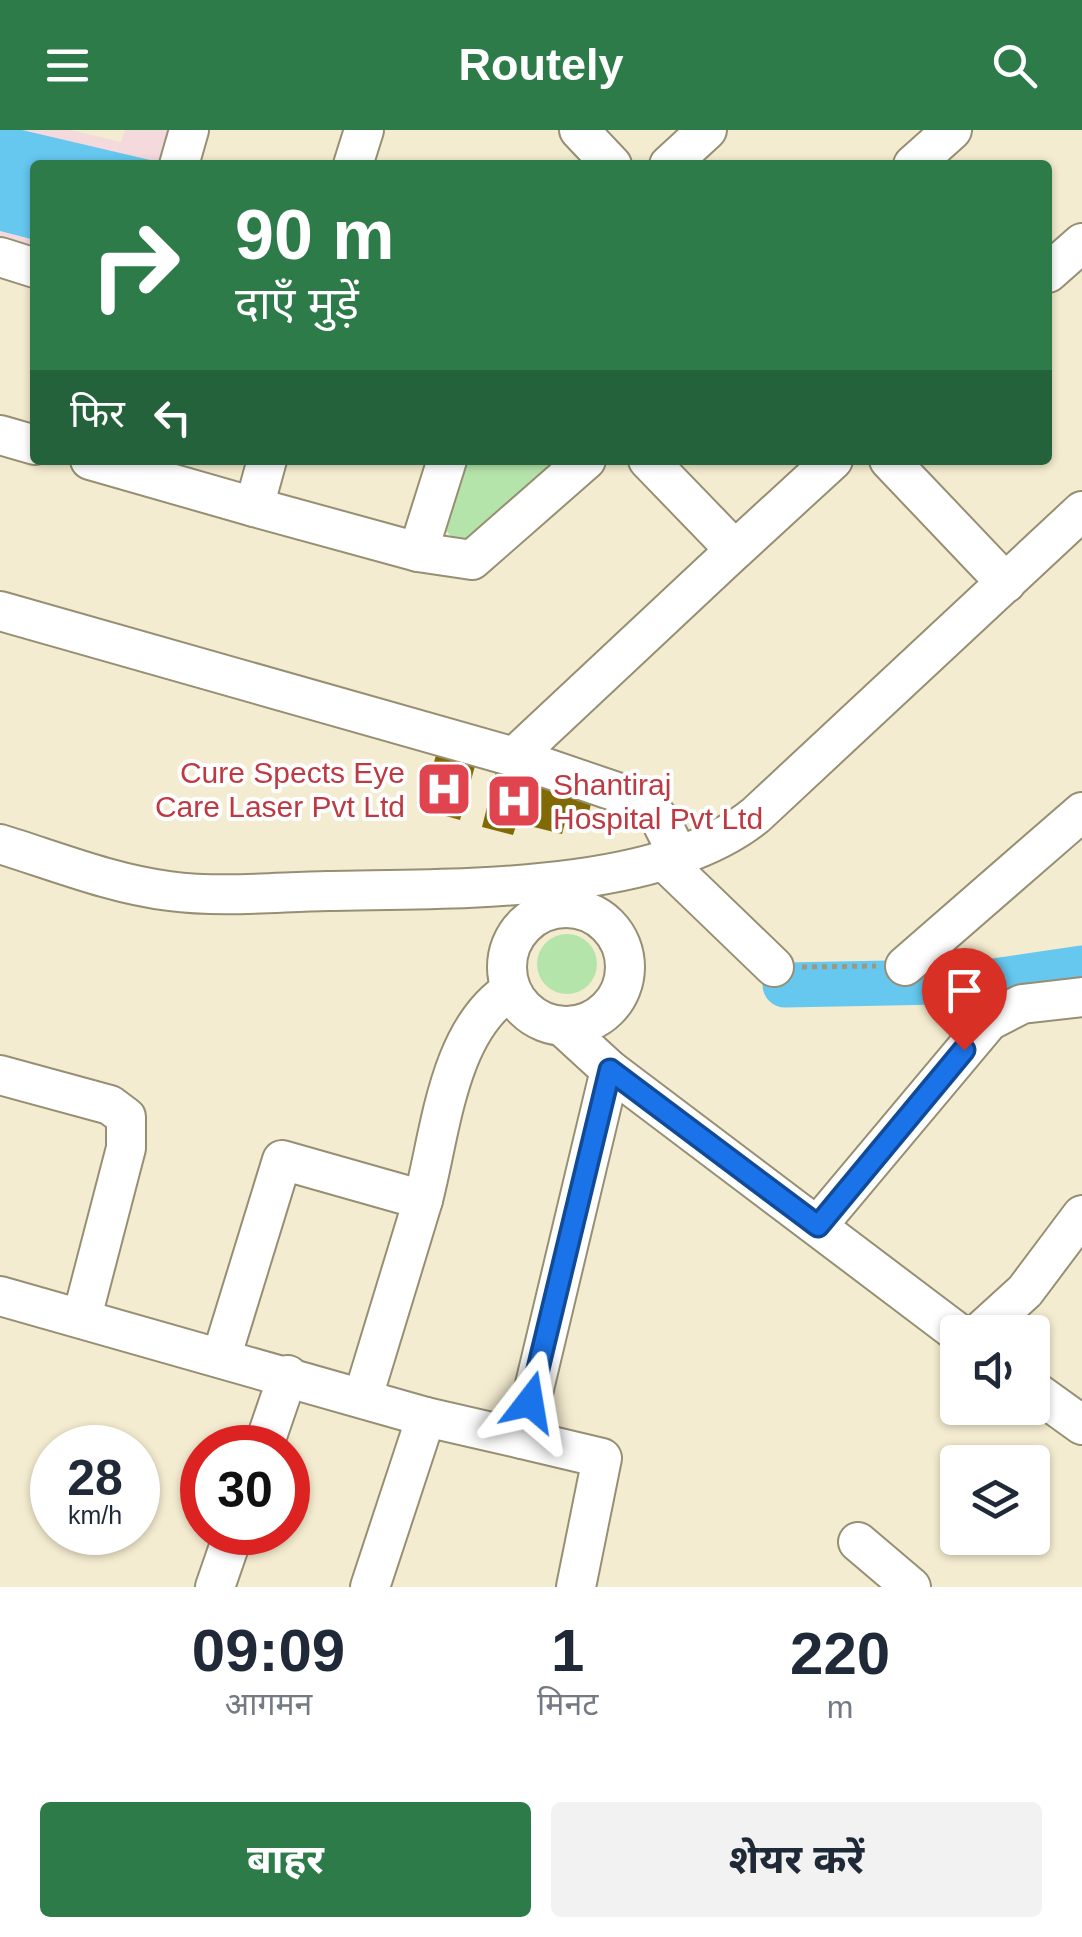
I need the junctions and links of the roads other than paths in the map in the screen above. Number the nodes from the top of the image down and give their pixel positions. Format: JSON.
{"nodes":[{"id":1,"x":189,"y":130,"type":"edge"},
{"id":2,"x":580,"y":130,"type":"edge"},
{"id":3,"x":707,"y":130,"type":"edge"},
{"id":4,"x":952,"y":130,"type":"edge"},
{"id":5,"x":180,"y":160,"type":"edge"},
{"id":6,"x":607,"y":160,"type":"edge"},
{"id":7,"x":674,"y":160,"type":"edge"},
{"id":8,"x":919,"y":160,"type":"edge"},
{"id":9,"x":1082,"y":244,"type":"edge"},
{"id":10,"x":0,"y":257,"type":"edge"},
{"id":11,"x":30,"y":266,"type":"edge"},
{"id":12,"x":1052,"y":270,"type":"edge"},
{"id":13,"x":0,"y":436,"type":"edge"},
{"id":14,"x":30,"y":444,"type":"edge"},
{"id":15,"x":107,"y":465,"type":"edge"},
{"id":16,"x":266,"y":465,"type":"edge"},
{"id":17,"x":445,"y":465,"type":"edge"},
{"id":18,"x":580,"y":465,"type":"edge"},
{"id":19,"x":653,"y":465,"type":"edge"},
{"id":20,"x":828,"y":465,"type":"edge"},
{"id":21,"x":894,"y":465,"type":"edge"},
{"id":22,"x":254,"y":507,"type":"junction"},
{"id":23,"x":1082,"y":511,"type":"edge"},
{"id":24,"x":735,"y":550,"type":"junction"},
{"id":25,"x":418,"y":552,"type":"junction"},
{"id":26,"x":1006,"y":583,"type":"junction"},
{"id":27,"x":0,"y":611,"type":"edge"},
{"id":28,"x":514,"y":757,"type":"junction"},
{"id":29,"x":1082,"y":812,"type":"edge"},
{"id":30,"x":0,"y":844,"type":"edge"},
{"id":31,"x":671,"y":859,"type":"junction"},
{"id":32,"x":531,"y":900,"type":"junction"},
{"id":33,"x":904,"y":966,"type":"road end"},
{"id":34,"x":774,"y":967,"type":"road end"},
{"id":35,"x":511,"y":990,"type":"junction"},
{"id":36,"x":1082,"y":996,"type":"edge"},
{"id":37,"x":562,"y":1026,"type":"junction"},
{"id":38,"x":610,"y":1070,"type":"junction"},
{"id":39,"x":0,"y":1075,"type":"edge"},
{"id":40,"x":423,"y":1200,"type":"junction"},
{"id":41,"x":1082,"y":1215,"type":"edge"},
{"id":42,"x":818,"y":1226,"type":"junction"},
{"id":43,"x":0,"y":1296,"type":"edge"},
{"id":44,"x":999,"y":1315,"type":"edge"},
{"id":45,"x":82,"y":1317,"type":"junction"},
{"id":46,"x":940,"y":1319,"type":"edge"},
{"id":47,"x":222,"y":1356,"type":"junction"},
{"id":48,"x":288,"y":1375,"type":"junction"},
{"id":49,"x":363,"y":1397,"type":"junction"},
{"id":50,"x":1050,"y":1402,"type":"edge"},
{"id":51,"x":426,"y":1417,"type":"junction"},
{"id":52,"x":271,"y":1425,"type":"edge"},
{"id":53,"x":1082,"y":1426,"type":"edge"},
{"id":54,"x":522,"y":1439,"type":"junction"},
{"id":55,"x":858,"y":1542,"type":"dead end"},
{"id":56,"x":226,"y":1555,"type":"edge"},
{"id":57,"x":214,"y":1587,"type":"edge"},
{"id":58,"x":370,"y":1587,"type":"edge"},
{"id":59,"x":576,"y":1587,"type":"edge"},
{"id":60,"x":911,"y":1587,"type":"edge"}],
"edges":[{"from":1,"to":5,"type":"street"},
{"from":2,"to":6,"type":"street"},
{"from":3,"to":7,"type":"street"},
{"from":4,"to":8,"type":"street"},
{"from":9,"to":12,"type":"street"},
{"from":10,"to":11,"type":"street"},
{"from":13,"to":14,"type":"street"},
{"from":15,"to":22,"type":"street"},
{"from":16,"to":22,"type":"street"},
{"from":17,"to":25,"type":"street"},
{"from":18,"to":25,"type":"street"},
{"from":19,"to":24,"type":"street"},
{"from":20,"to":24,"type":"street"},
{"from":21,"to":26,"type":"street"},
{"from":22,"to":25,"type":"street"},
{"from":23,"to":26,"type":"street"},
{"from":24,"to":28,"type":"street"},
{"from":26,"to":31,"type":"street"},
{"from":27,"to":28,"type":"street"},
{"from":28,"to":31,"type":"street"},
{"from":29,"to":33,"type":"street"},
{"from":30,"to":32,"type":"street"},
{"from":31,"to":32,"type":"street"},
{"from":31,"to":34,"type":"street"},
{"from":32,"to":35,"type":"street"},
{"from":32,"to":37,"type":"street"},
{"from":35,"to":37,"type":"street"},
{"from":35,"to":40,"type":"street"},
{"from":36,"to":42,"type":"street"},
{"from":37,"to":38,"type":"street"},
{"from":38,"to":42,"type":"street"},
{"from":38,"to":54,"type":"street"},
{"from":39,"to":45,"type":"street"},
{"from":40,"to":47,"type":"street"},
{"from":40,"to":49,"type":"street"},
{"from":41,"to":44,"type":"street"},
{"from":42,"to":46,"type":"street"},
{"from":43,"to":45,"type":"street"},
{"from":45,"to":47,"type":"street"},
{"from":47,"to":48,"type":"street"},
{"from":48,"to":49,"type":"street"},
{"from":48,"to":52,"type":"street"},
{"from":49,"to":51,"type":"street"},
{"from":50,"to":53,"type":"street"},
{"from":51,"to":54,"type":"street"},
{"from":51,"to":58,"type":"street"},
{"from":54,"to":59,"type":"street"},
{"from":55,"to":60,"type":"street"},
{"from":56,"to":57,"type":"street"}]}
